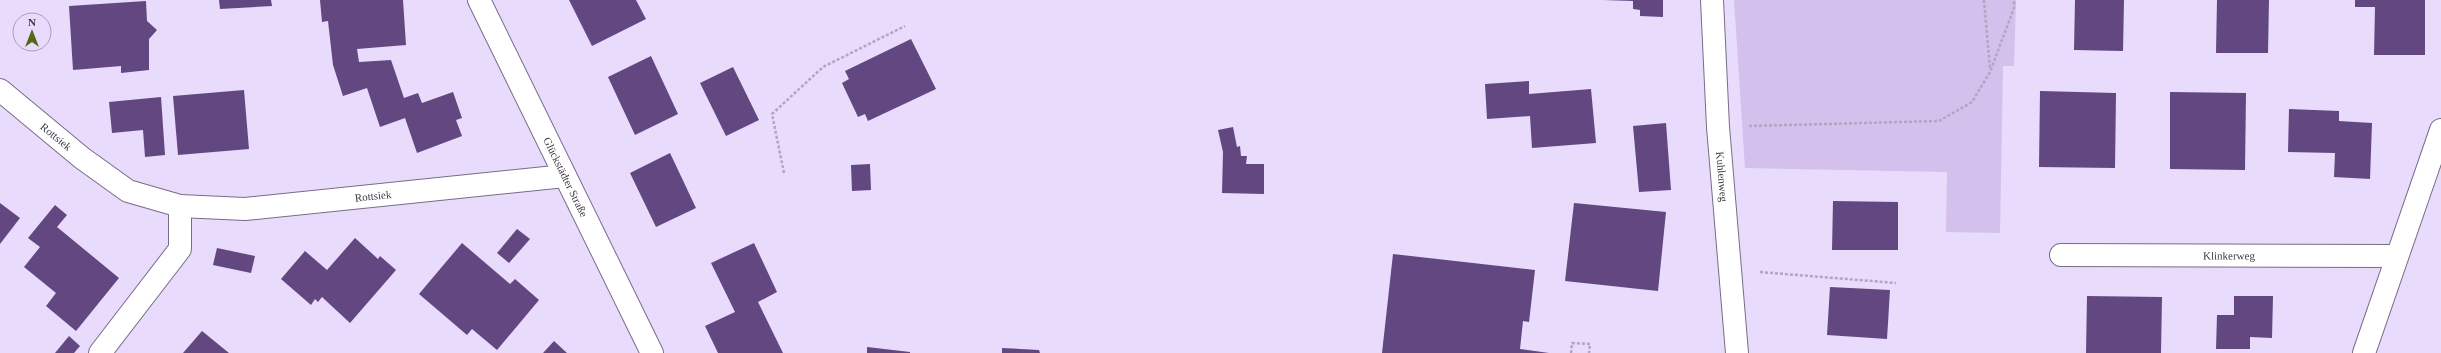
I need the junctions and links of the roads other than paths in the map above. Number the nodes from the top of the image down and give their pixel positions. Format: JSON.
{"nodes":[{"id":1,"x":479,"y":0,"type":"edge"},
{"id":2,"x":1712,"y":0,"type":"edge"},
{"id":3,"x":0,"y":90,"type":"edge"},
{"id":4,"x":2441,"y":130,"type":"edge"},
{"id":5,"x":565,"y":176,"type":"junction"},
{"id":6,"x":180,"y":206,"type":"junction"},
{"id":7,"x":2061,"y":255,"type":"dead end"},
{"id":8,"x":2397,"y":256,"type":"junction"},
{"id":9,"x":100,"y":353,"type":"edge"},
{"id":10,"x":652,"y":353,"type":"edge"},
{"id":11,"x":1737,"y":353,"type":"edge"},
{"id":12,"x":2364,"y":353,"type":"edge"}],
"edges":[{"from":1,"to":5,"type":"street","name":"Glückstädter Straße"},
{"from":2,"to":11,"type":"street","name":"Kuhlenweg"},
{"from":3,"to":6,"type":"street","name":"Rottsiek"},
{"from":4,"to":8,"type":"street"},
{"from":5,"to":6,"type":"street","name":"Rottsiek"},
{"from":5,"to":10,"type":"street","name":"Glückstädter Straße"},
{"from":6,"to":9,"type":"street"},
{"from":7,"to":8,"type":"street","name":"Klinkerweg"},
{"from":8,"to":12,"type":"street"}]}
